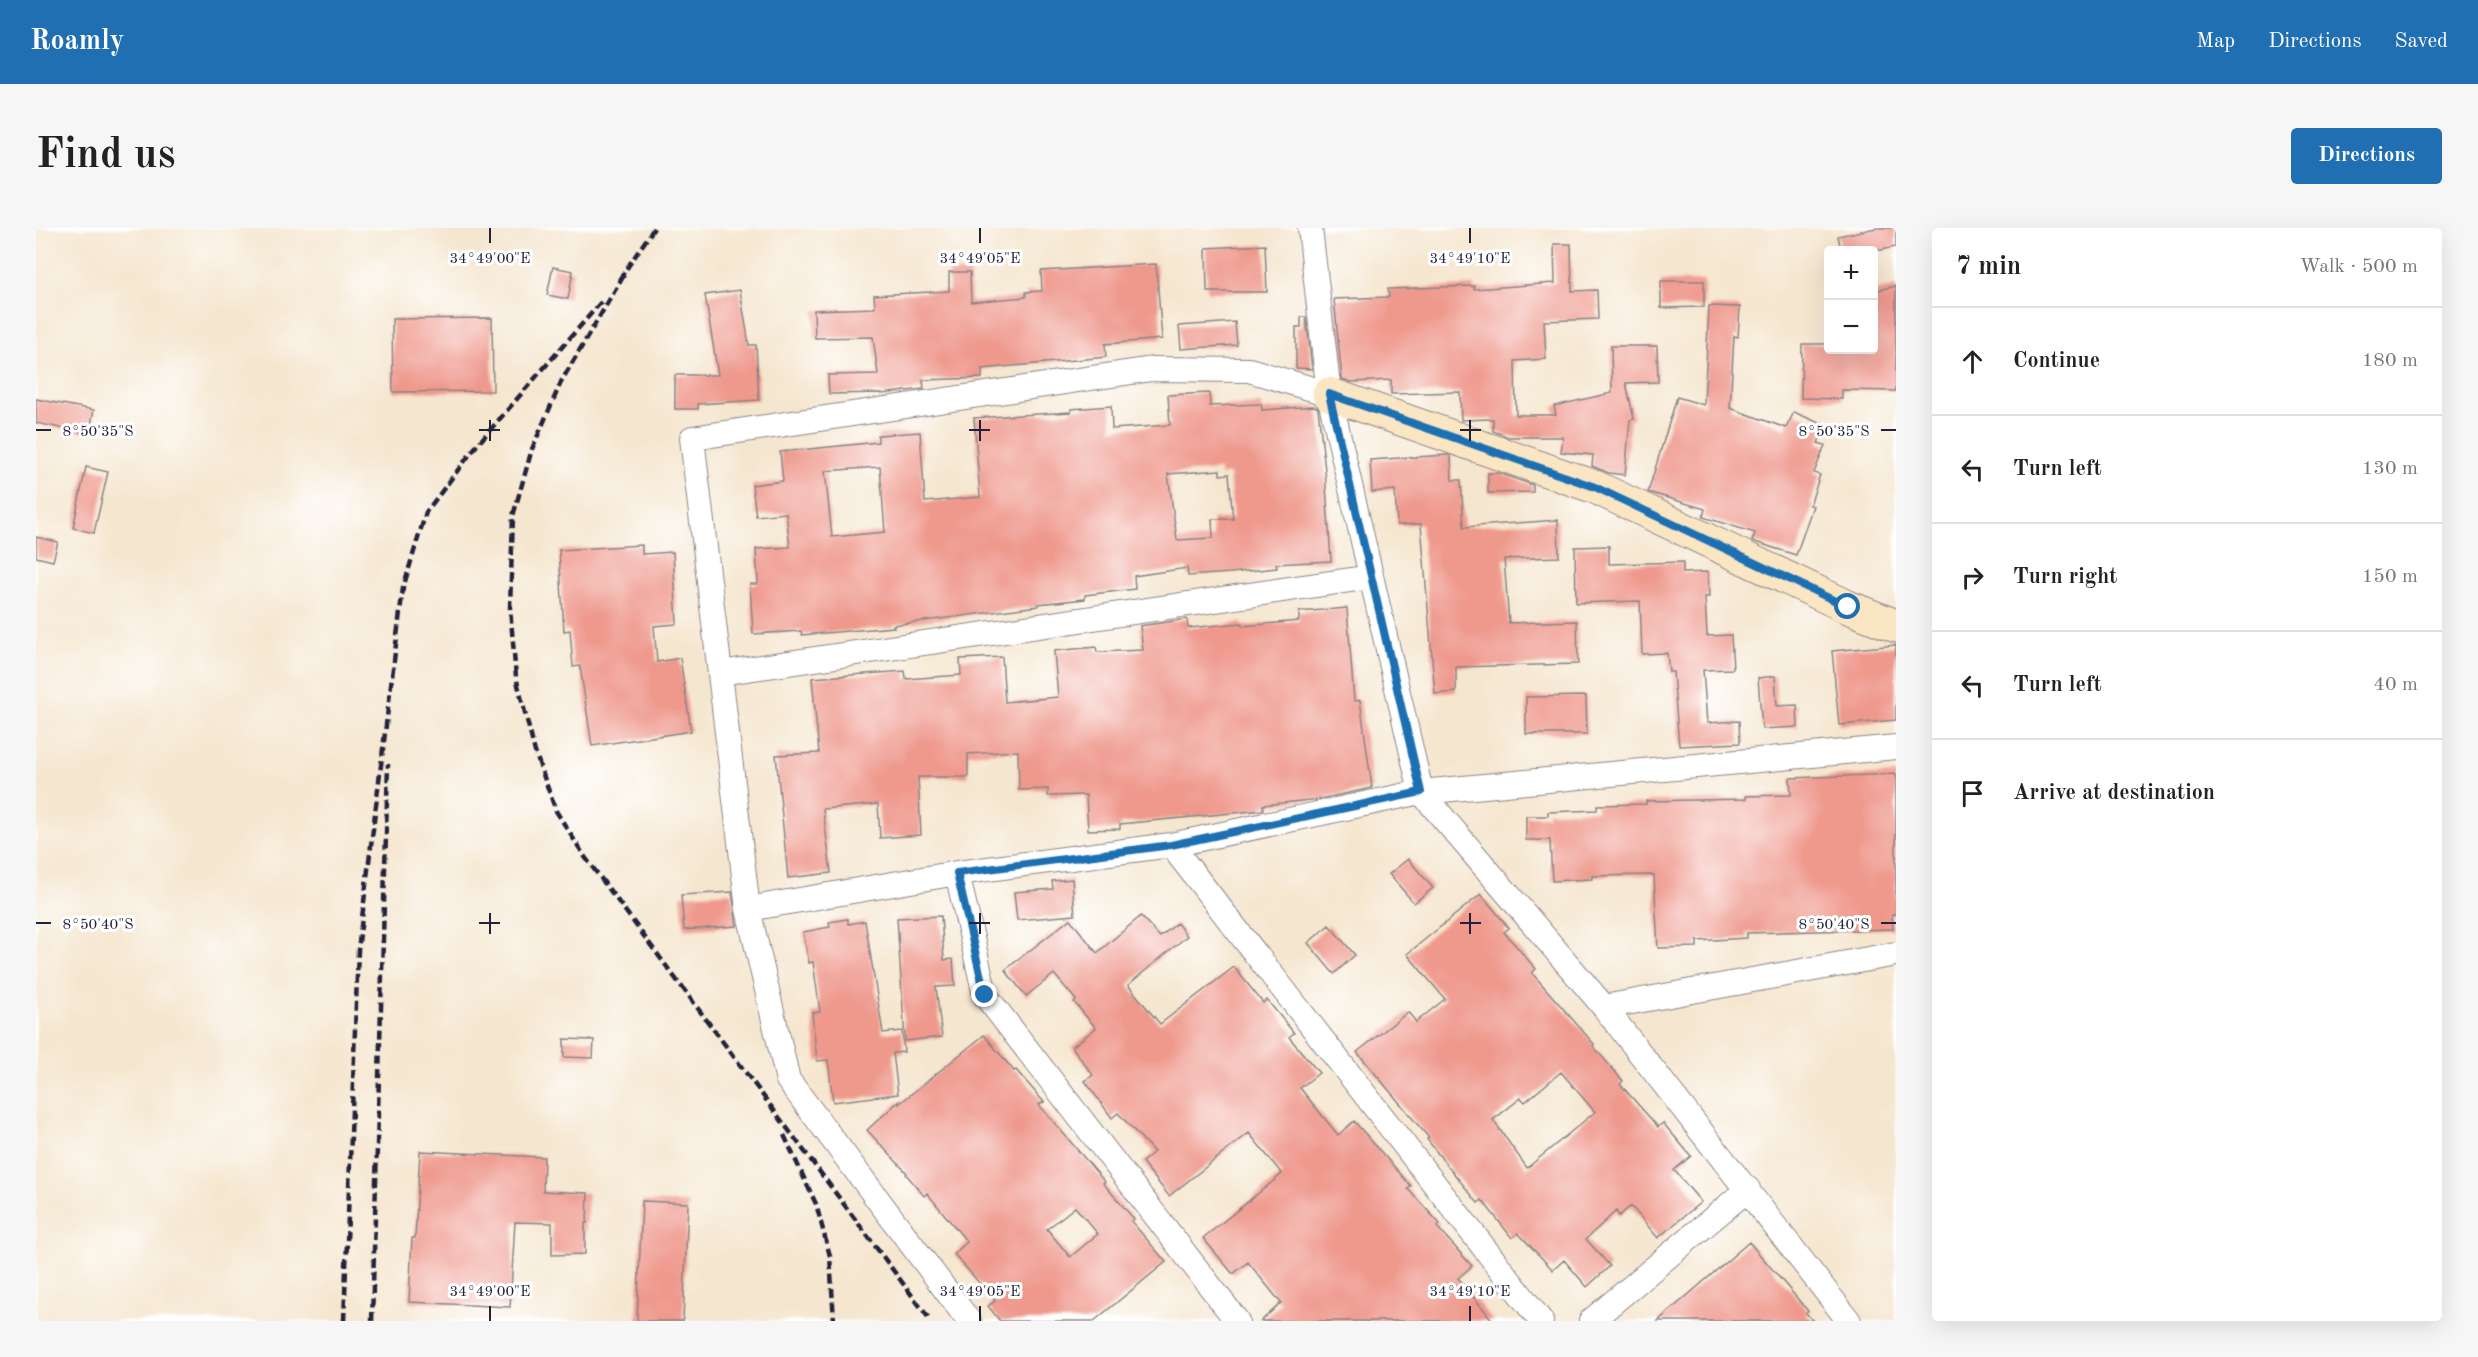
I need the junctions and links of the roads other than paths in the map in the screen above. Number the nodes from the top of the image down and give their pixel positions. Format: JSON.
{"nodes":[{"id":1,"x":1310,"y":228,"type":"edge"},
{"id":2,"x":1329,"y":394,"type":"junction"},
{"id":3,"x":1371,"y":578,"type":"junction"},
{"id":4,"x":1896,"y":626,"type":"edge"},
{"id":5,"x":720,"y":673,"type":"junction"},
{"id":6,"x":1896,"y":747,"type":"edge"},
{"id":7,"x":1421,"y":792,"type":"junction"},
{"id":8,"x":1171,"y":845,"type":"junction"},
{"id":9,"x":957,"y":873,"type":"junction"},
{"id":10,"x":748,"y":909,"type":"junction"},
{"id":11,"x":1896,"y":954,"type":"edge"},
{"id":12,"x":1604,"y":1006,"type":"junction"},
{"id":13,"x":1748,"y":1189,"type":"junction"},
{"id":14,"x":969,"y":1321,"type":"edge"},
{"id":15,"x":1236,"y":1321,"type":"edge"},
{"id":16,"x":1541,"y":1321,"type":"edge"},
{"id":17,"x":1592,"y":1321,"type":"edge"},
{"id":18,"x":1849,"y":1321,"type":"edge"}],
"edges":[{"from":1,"to":2,"type":"street"},
{"from":2,"to":3,"type":"street"},
{"from":2,"to":4,"type":"street"},
{"from":2,"to":5,"type":"street"},
{"from":3,"to":5,"type":"street"},
{"from":3,"to":7,"type":"street"},
{"from":5,"to":10,"type":"street"},
{"from":6,"to":7,"type":"street"},
{"from":7,"to":8,"type":"street"},
{"from":7,"to":12,"type":"street"},
{"from":8,"to":9,"type":"street"},
{"from":8,"to":16,"type":"street"},
{"from":9,"to":10,"type":"street"},
{"from":9,"to":15,"type":"street"},
{"from":10,"to":14,"type":"street"},
{"from":11,"to":12,"type":"street"},
{"from":12,"to":13,"type":"street"},
{"from":13,"to":17,"type":"street"},
{"from":13,"to":18,"type":"street"}]}
